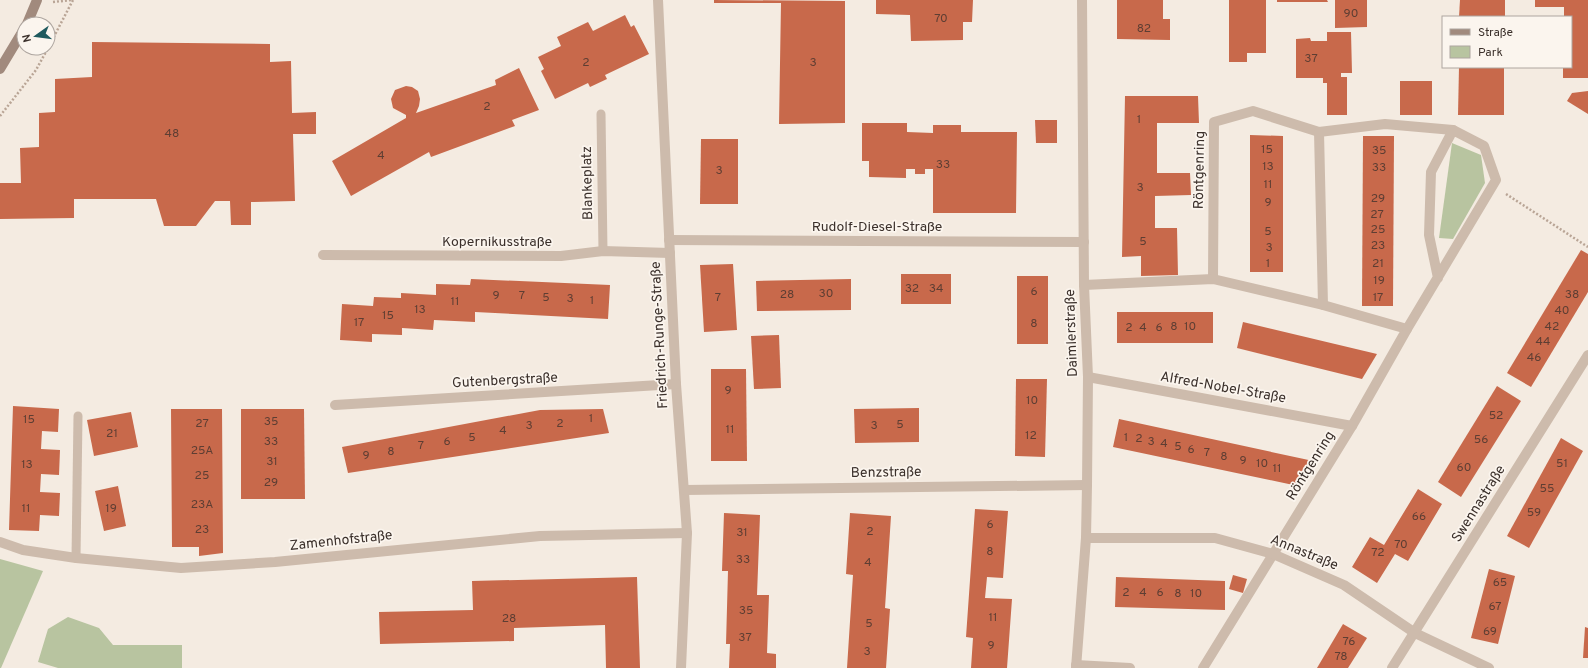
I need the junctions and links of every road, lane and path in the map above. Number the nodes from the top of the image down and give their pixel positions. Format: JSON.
{"nodes":[{"id":1,"x":37,"y":0,"type":"edge"},
{"id":2,"x":73,"y":0,"type":"edge"},
{"id":3,"x":658,"y":0,"type":"edge"},
{"id":4,"x":1082,"y":0,"type":"edge"},
{"id":5,"x":30,"y":16,"type":"edge"},
{"id":6,"x":56,"y":33,"type":"edge"},
{"id":7,"x":16,"y":42,"type":"edge"},
{"id":8,"x":44,"y":56,"type":"edge"},
{"id":9,"x":0,"y":69,"type":"edge"},
{"id":10,"x":601,"y":114,"type":"dead end"},
{"id":11,"x":0,"y":116,"type":"edge"},
{"id":12,"x":1453,"y":130,"type":"junction"},
{"id":13,"x":1319,"y":132,"type":"junction"},
{"id":14,"x":1493,"y":186,"type":"junction"},
{"id":15,"x":669,"y":240,"type":"junction"},
{"id":16,"x":1084,"y":242,"type":"junction"},
{"id":17,"x":1588,"y":247,"type":"edge"},
{"id":18,"x":603,"y":252,"type":"junction"},
{"id":19,"x":670,"y":253,"type":"junction"},
{"id":20,"x":323,"y":254,"type":"dead end"},
{"id":21,"x":1438,"y":278,"type":"junction"},
{"id":22,"x":1213,"y":279,"type":"junction"},
{"id":23,"x":1084,"y":285,"type":"junction"},
{"id":24,"x":1323,"y":305,"type":"junction"},
{"id":25,"x":1407,"y":329,"type":"junction"},
{"id":26,"x":1588,"y":355,"type":"edge"},
{"id":27,"x":1088,"y":377,"type":"junction"},
{"id":28,"x":676,"y":384,"type":"junction"},
{"id":29,"x":335,"y":405,"type":"dead end"},
{"id":30,"x":78,"y":416,"type":"dead end"},
{"id":31,"x":1352,"y":426,"type":"junction"},
{"id":32,"x":1087,"y":485,"type":"junction"},
{"id":33,"x":684,"y":490,"type":"junction"},
{"id":34,"x":687,"y":533,"type":"junction"},
{"id":35,"x":1086,"y":538,"type":"junction"},
{"id":36,"x":0,"y":542,"type":"edge"},
{"id":37,"x":1273,"y":554,"type":"junction"},
{"id":38,"x":76,"y":558,"type":"junction"},
{"id":39,"x":1415,"y":633,"type":"junction"},
{"id":40,"x":1076,"y":666,"type":"edge"},
{"id":41,"x":681,"y":668,"type":"edge"},
{"id":42,"x":1130,"y":668,"type":"edge"},
{"id":43,"x":1202,"y":668,"type":"edge"},
{"id":44,"x":1392,"y":668,"type":"edge"},
{"id":45,"x":1489,"y":668,"type":"edge"}],
"edges":[{"from":1,"to":5,"type":"street"},
{"from":2,"to":6,"type":"path"},
{"from":3,"to":15,"type":"street","name":"Friedrich-Runge-Straße"},
{"from":4,"to":16,"type":"street","name":"Daimlerstraße"},
{"from":7,"to":9,"type":"street"},
{"from":8,"to":11,"type":"path"},
{"from":10,"to":18,"type":"lane","name":"Blankeplatz"},
{"from":12,"to":13,"type":"street","name":"Röntgenring"},
{"from":12,"to":14,"type":"street","name":"Röntgenring"},
{"from":12,"to":21,"type":"street"},
{"from":13,"to":22,"type":"street","name":"Röntgenring"},
{"from":13,"to":24,"type":"street"},
{"from":14,"to":17,"type":"path"},
{"from":14,"to":21,"type":"street","name":"Röntgenring"},
{"from":15,"to":16,"type":"street","name":"Rudolf-Diesel-Straße"},
{"from":15,"to":19,"type":"street","name":"Friedrich-Runge-Straße"},
{"from":16,"to":23,"type":"street","name":"Daimlerstraße"},
{"from":18,"to":19,"type":"street","name":"Kopernikusstraße"},
{"from":18,"to":20,"type":"street","name":"Kopernikusstraße"},
{"from":19,"to":28,"type":"street","name":"Friedrich-Runge-Straße"},
{"from":21,"to":25,"type":"street","name":"Röntgenring"},
{"from":22,"to":23,"type":"street"},
{"from":22,"to":24,"type":"street"},
{"from":23,"to":27,"type":"street","name":"Daimlerstraße"},
{"from":24,"to":25,"type":"street"},
{"from":25,"to":31,"type":"street","name":"Röntgenring"},
{"from":26,"to":39,"type":"street","name":"Swennastraße"},
{"from":27,"to":31,"type":"street","name":"Alfred-Nobel-Straße"},
{"from":27,"to":32,"type":"street","name":"Daimlerstraße"},
{"from":28,"to":29,"type":"street","name":"Gutenbergstraße"},
{"from":28,"to":33,"type":"street","name":"Friedrich-Runge-Straße"},
{"from":30,"to":38,"type":"lane"},
{"from":31,"to":37,"type":"street","name":"Röntgenring"},
{"from":32,"to":33,"type":"street","name":"Benzstraße"},
{"from":32,"to":35,"type":"street","name":"Daimlerstraße"},
{"from":33,"to":34,"type":"street","name":"Friedrich-Runge-Straße"},
{"from":34,"to":38,"type":"street","name":"Zamenhofstraße"},
{"from":34,"to":41,"type":"street","name":"Friedrich-Runge-Straße"},
{"from":35,"to":37,"type":"street","name":"Annastraße"},
{"from":35,"to":40,"type":"street","name":"Daimlerstraße"},
{"from":36,"to":38,"type":"street","name":"Zamenhofstraße"},
{"from":37,"to":39,"type":"street","name":"Annastraße"},
{"from":37,"to":43,"type":"street","name":"Röntgenring"},
{"from":39,"to":44,"type":"street","name":"Swennastraße"},
{"from":39,"to":45,"type":"street","name":"Annastraße"},
{"from":40,"to":42,"type":"street","name":"Daimlerstraße"}]}
